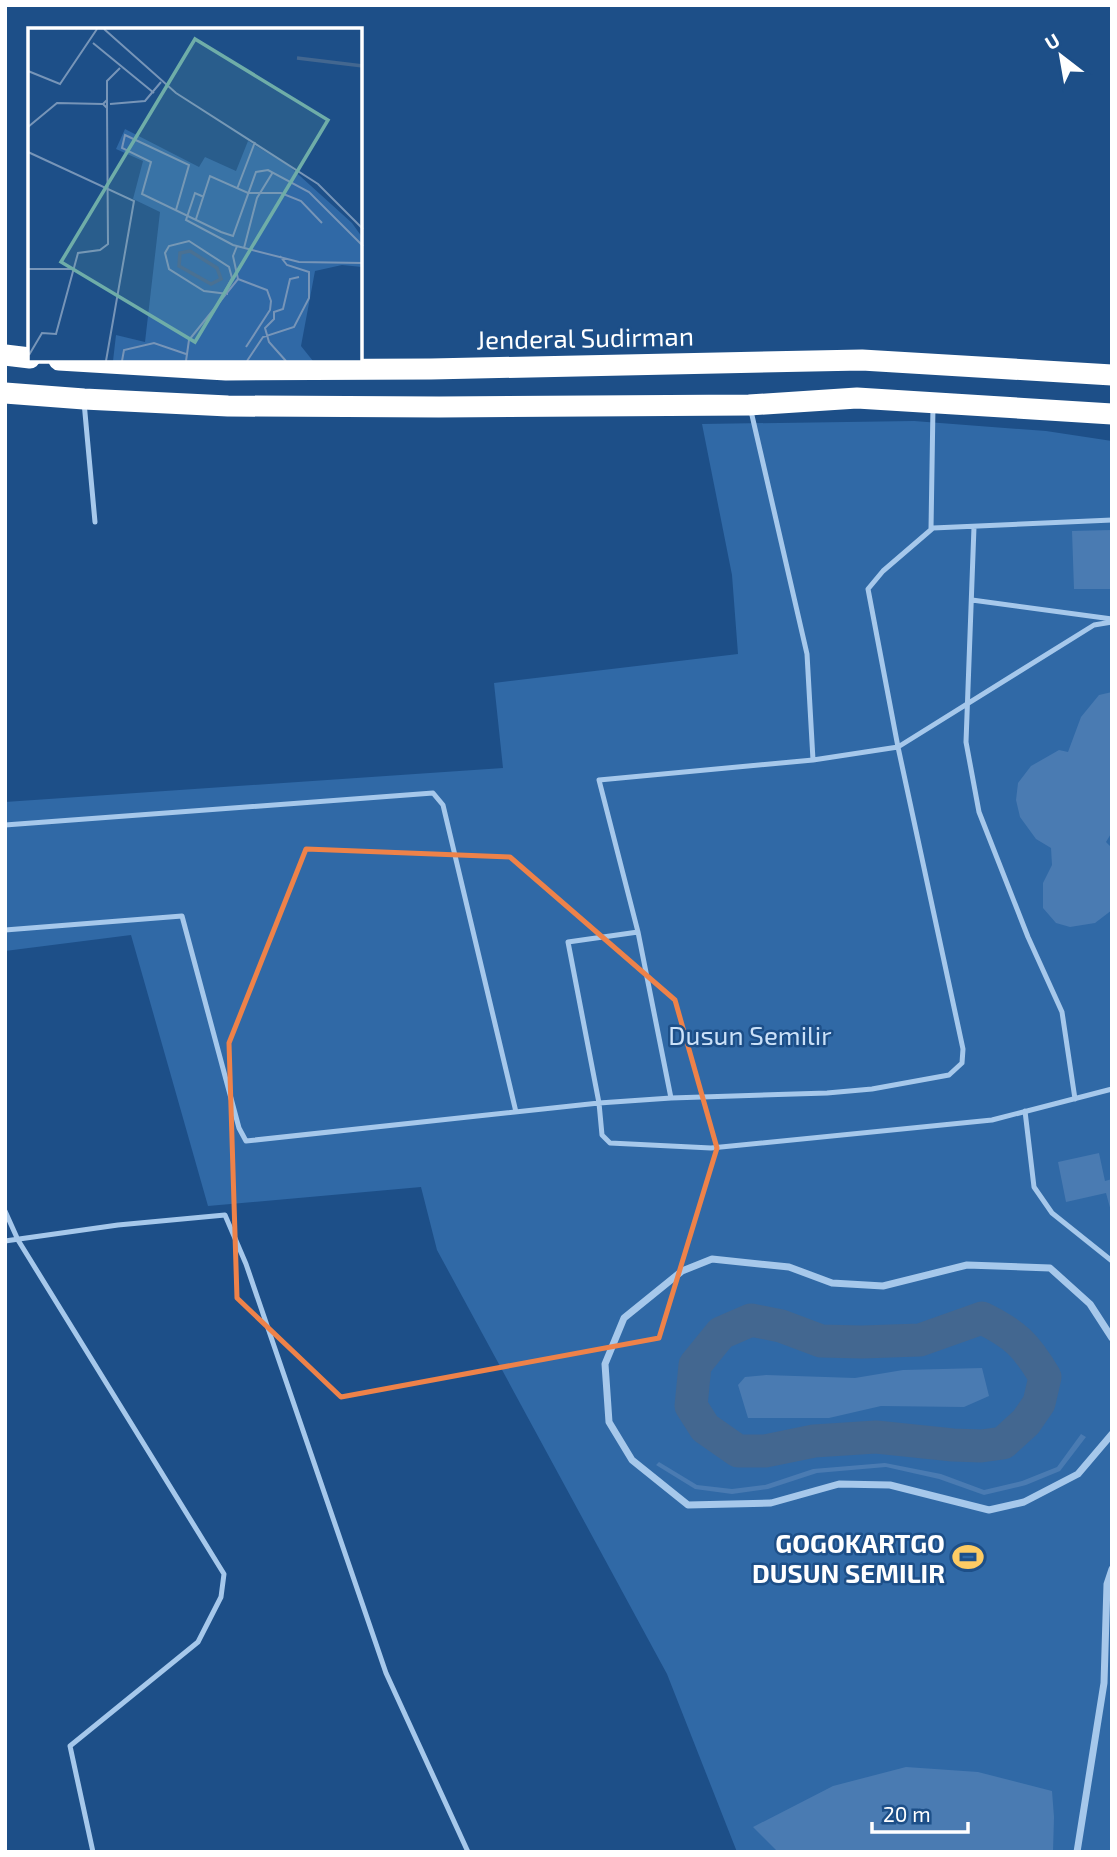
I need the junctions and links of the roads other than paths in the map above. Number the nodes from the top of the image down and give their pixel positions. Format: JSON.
{"nodes":[{"id":1,"x":5,"y":355,"type":"edge"},
{"id":2,"x":28,"y":358,"type":"edge"},
{"id":3,"x":92,"y":362,"type":"edge"},
{"id":4,"x":1112,"y":375,"type":"edge"},
{"id":5,"x":5,"y":393,"type":"edge"},
{"id":6,"x":84,"y":399,"type":"junction"},
{"id":7,"x":933,"y":402,"type":"junction"},
{"id":8,"x":749,"y":405,"type":"junction"},
{"id":9,"x":1112,"y":414,"type":"edge"},
{"id":10,"x":1112,"y":520,"type":"edge"},
{"id":11,"x":96,"y":522,"type":"dead end"},
{"id":12,"x":974,"y":527,"type":"junction"},
{"id":13,"x":931,"y":529,"type":"junction"},
{"id":14,"x":972,"y":600,"type":"junction"},
{"id":15,"x":1112,"y":620,"type":"edge"},
{"id":16,"x":968,"y":703,"type":"junction"},
{"id":17,"x":898,"y":747,"type":"junction"},
{"id":18,"x":813,"y":760,"type":"junction"},
{"id":19,"x":5,"y":825,"type":"edge"},
{"id":20,"x":5,"y":930,"type":"edge"},
{"id":21,"x":638,"y":932,"type":"junction"},
{"id":22,"x":1112,"y":1089,"type":"edge"},
{"id":23,"x":671,"y":1098,"type":"junction"},
{"id":24,"x":1075,"y":1099,"type":"junction"},
{"id":25,"x":598,"y":1103,"type":"junction"},
{"id":26,"x":1025,"y":1111,"type":"junction"},
{"id":27,"x":516,"y":1112,"type":"junction"},
{"id":28,"x":5,"y":1211,"type":"edge"},
{"id":29,"x":18,"y":1240,"type":"junction"},
{"id":30,"x":5,"y":1241,"type":"edge"},
{"id":31,"x":1112,"y":1261,"type":"edge"},
{"id":32,"x":1112,"y":1338,"type":"edge"},
{"id":33,"x":1112,"y":1434,"type":"edge"},
{"id":34,"x":1112,"y":1569,"type":"edge"},
{"id":35,"x":93,"y":1852,"type":"edge"},
{"id":36,"x":468,"y":1852,"type":"edge"},
{"id":37,"x":1077,"y":1852,"type":"edge"}],
"edges":[{"from":1,"to":2,"type":"highway"},
{"from":3,"to":4,"type":"highway","name":"Jenderal Sudirman"},
{"from":5,"to":6,"type":"highway"},
{"from":6,"to":8,"type":"highway"},
{"from":6,"to":11,"type":"lane"},
{"from":7,"to":8,"type":"highway"},
{"from":7,"to":9,"type":"highway"},
{"from":7,"to":13,"type":"lane"},
{"from":8,"to":18,"type":"lane"},
{"from":10,"to":12,"type":"lane"},
{"from":12,"to":13,"type":"lane"},
{"from":12,"to":14,"type":"lane"},
{"from":13,"to":17,"type":"lane"},
{"from":14,"to":15,"type":"lane"},
{"from":14,"to":16,"type":"lane"},
{"from":15,"to":16,"type":"lane"},
{"from":16,"to":17,"type":"lane"},
{"from":16,"to":24,"type":"lane"},
{"from":17,"to":18,"type":"lane"},
{"from":17,"to":23,"type":"lane"},
{"from":18,"to":21,"type":"lane"},
{"from":19,"to":27,"type":"lane"},
{"from":20,"to":27,"type":"lane"},
{"from":21,"to":23,"type":"lane"},
{"from":21,"to":25,"type":"lane"},
{"from":22,"to":24,"type":"lane"},
{"from":23,"to":25,"type":"lane"},
{"from":24,"to":26,"type":"lane"},
{"from":25,"to":26,"type":"lane"},
{"from":25,"to":27,"type":"lane"},
{"from":26,"to":31,"type":"lane"},
{"from":28,"to":29,"type":"lane"},
{"from":29,"to":30,"type":"lane"},
{"from":29,"to":35,"type":"lane"},
{"from":29,"to":36,"type":"lane"},
{"from":32,"to":33,"type":"street"},
{"from":34,"to":37,"type":"street"}]}
